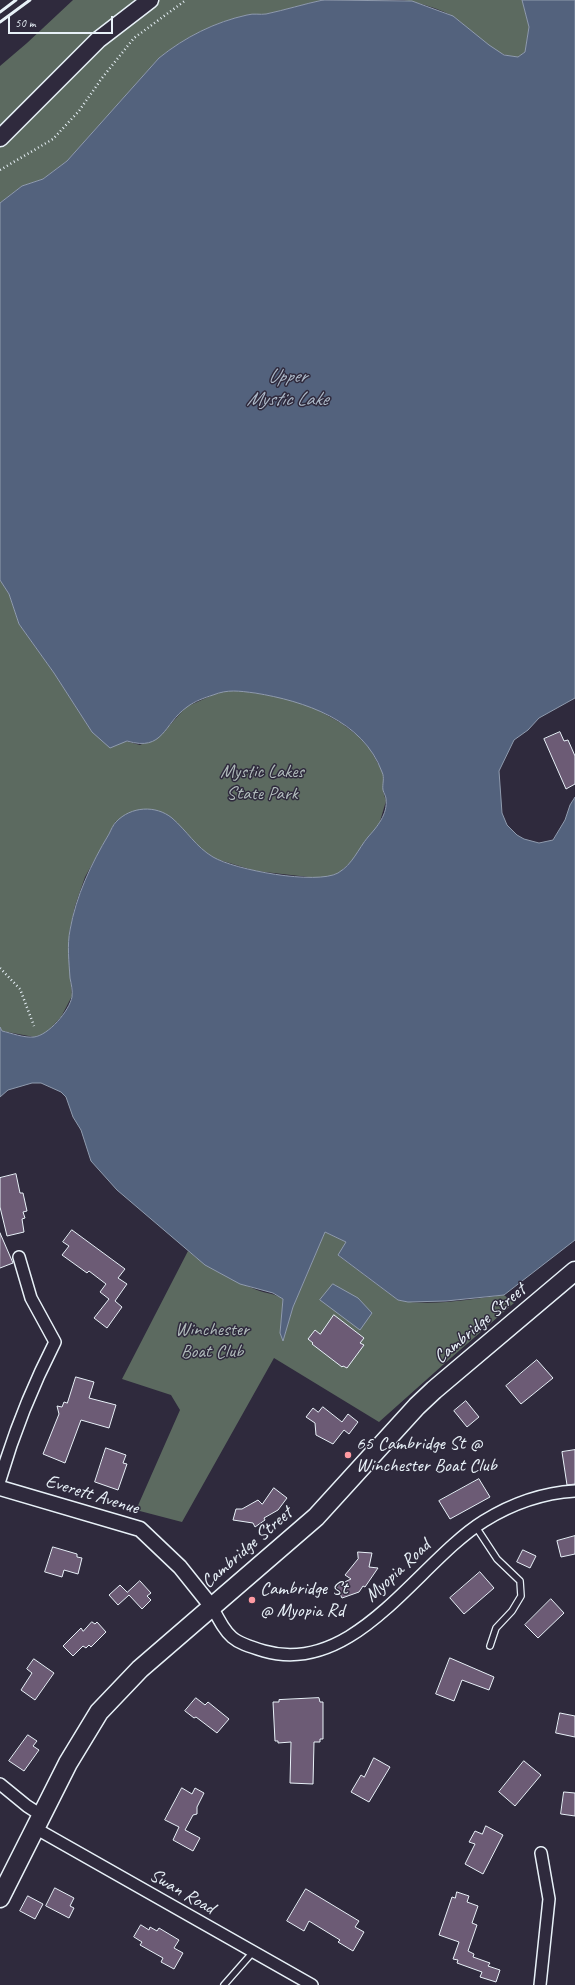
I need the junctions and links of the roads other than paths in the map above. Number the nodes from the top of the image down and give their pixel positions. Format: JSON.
{"nodes":[{"id":1,"x":150,"y":0,"type":"edge"},
{"id":2,"x":0,"y":138,"type":"edge"},
{"id":3,"x":19,"y":1257,"type":"dead end"},
{"id":4,"x":575,"y":1271,"type":"edge"},
{"id":5,"x":0,"y":1480,"type":"edge"},
{"id":6,"x":0,"y":1488,"type":"edge"},
{"id":7,"x":575,"y":1491,"type":"edge"},
{"id":8,"x":476,"y":1527,"type":"junction"},
{"id":9,"x":212,"y":1607,"type":"junction"},
{"id":10,"x":490,"y":1646,"type":"dead end"},
{"id":11,"x":0,"y":1784,"type":"edge"},
{"id":12,"x":38,"y":1822,"type":"junction"},
{"id":13,"x":541,"y":1853,"type":"dead end"},
{"id":14,"x":0,"y":1898,"type":"edge"},
{"id":15,"x":253,"y":1952,"type":"junction"},
{"id":16,"x":224,"y":1985,"type":"edge"},
{"id":17,"x":312,"y":1985,"type":"edge"},
{"id":18,"x":540,"y":1985,"type":"edge"}],
"edges":[{"from":1,"to":2,"type":"main road"},
{"from":3,"to":5,"type":"street"},
{"from":4,"to":9,"type":"highway","name":"Cambridge Street"},
{"from":6,"to":9,"type":"street","name":"Everett Avenue"},
{"from":7,"to":8,"type":"street","name":"Myopia Road"},
{"from":8,"to":9,"type":"street","name":"Myopia Road"},
{"from":8,"to":10,"type":"lane"},
{"from":9,"to":12,"type":"highway","name":"Cambridge Street"},
{"from":11,"to":12,"type":"street","name":"Swan Road"},
{"from":12,"to":14,"type":"highway","name":"Cambridge Street"},
{"from":12,"to":15,"type":"street","name":"Swan Road"},
{"from":13,"to":18,"type":"street"},
{"from":15,"to":16,"type":"lane"},
{"from":15,"to":17,"type":"street","name":"Swan Road"}]}
